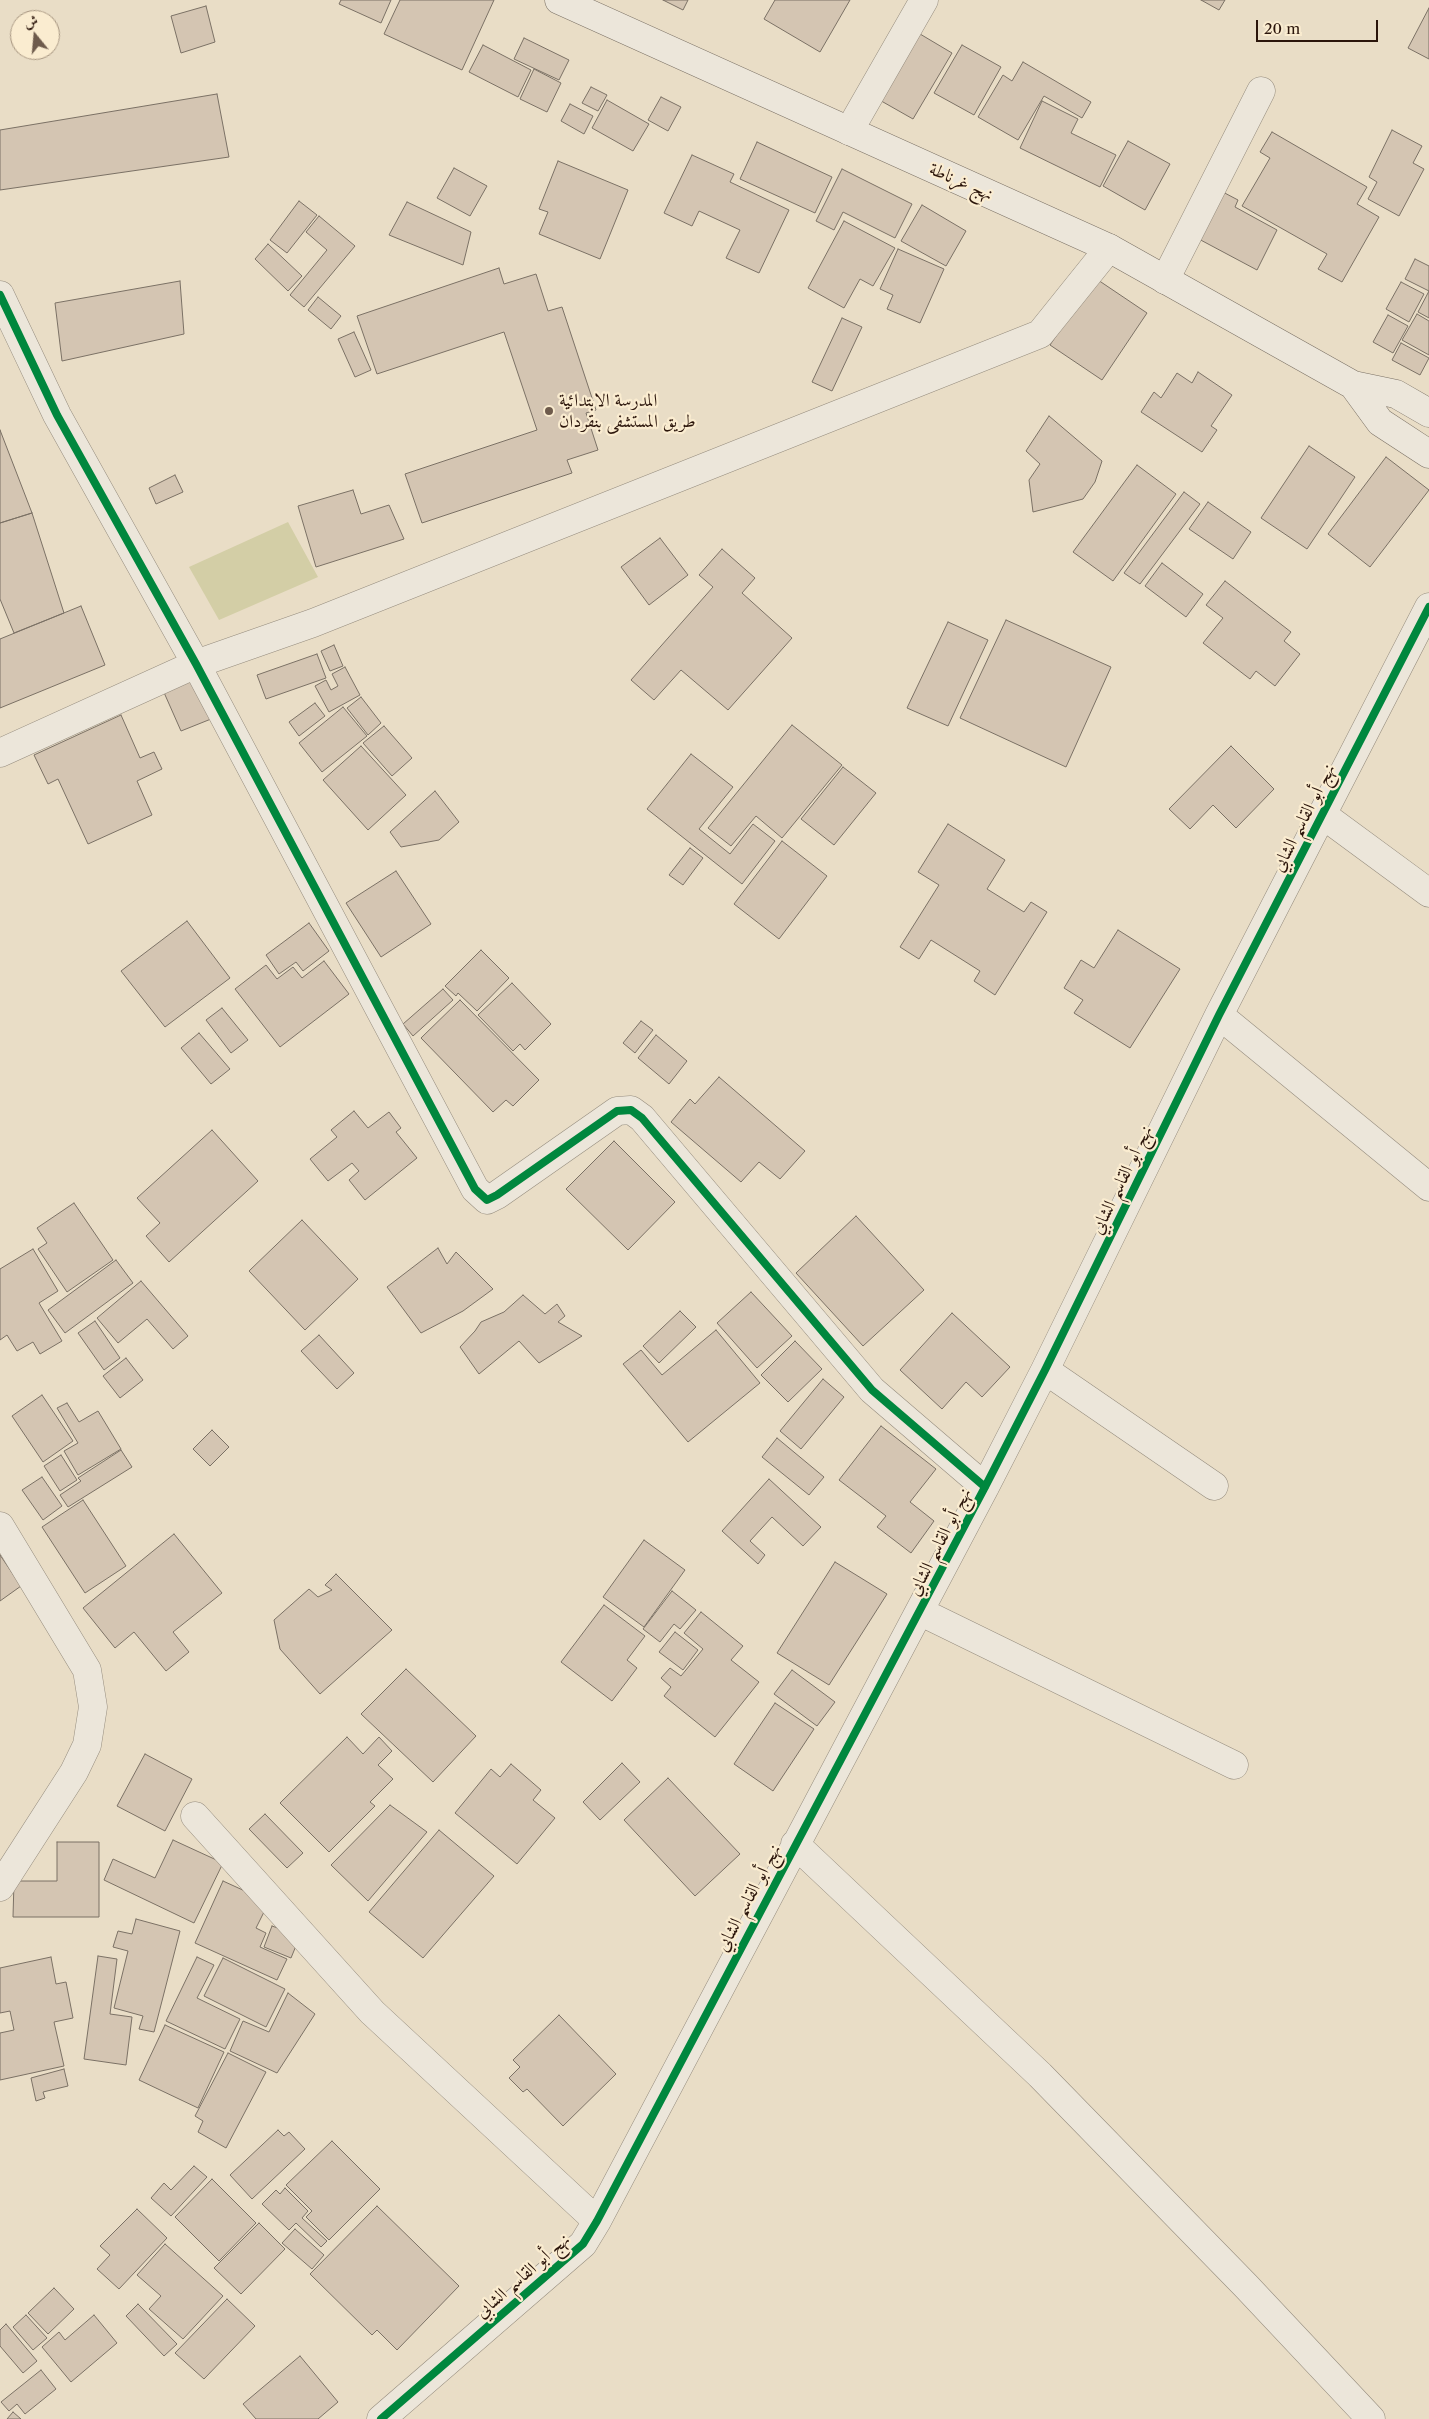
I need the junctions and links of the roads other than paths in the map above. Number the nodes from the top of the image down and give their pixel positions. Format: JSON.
{"nodes":[{"id":1,"x":559,"y":0,"type":"edge"},
{"id":2,"x":924,"y":0,"type":"edge"},
{"id":3,"x":1261,"y":91,"type":"dead end"},
{"id":4,"x":849,"y":131,"type":"junction"},
{"id":5,"x":1109,"y":248,"type":"junction"},
{"id":6,"x":1166,"y":280,"type":"junction"},
{"id":7,"x":0,"y":295,"type":"edge"},
{"id":8,"x":1353,"y":385,"type":"junction"},
{"id":9,"x":1429,"y":413,"type":"edge"},
{"id":10,"x":1429,"y":454,"type":"edge"},
{"id":11,"x":1429,"y":607,"type":"edge"},
{"id":12,"x":196,"y":664,"type":"junction"},
{"id":13,"x":0,"y":753,"type":"edge"},
{"id":14,"x":1323,"y":815,"type":"junction"},
{"id":15,"x":1429,"y":893,"type":"edge"},
{"id":16,"x":1219,"y":1015,"type":"junction"},
{"id":17,"x":1429,"y":1187,"type":"edge"},
{"id":18,"x":1045,"y":1370,"type":"junction"},
{"id":19,"x":1214,"y":1486,"type":"dead end"},
{"id":20,"x":985,"y":1487,"type":"junction"},
{"id":21,"x":0,"y":1526,"type":"edge"},
{"id":22,"x":921,"y":1612,"type":"junction"},
{"id":23,"x":1234,"y":1765,"type":"dead end"},
{"id":24,"x":196,"y":1816,"type":"dead end"},
{"id":25,"x":795,"y":1844,"type":"junction"},
{"id":26,"x":0,"y":1887,"type":"edge"},
{"id":27,"x":597,"y":2221,"type":"junction"},
{"id":28,"x":382,"y":2419,"type":"edge"},
{"id":29,"x":1371,"y":2419,"type":"edge"}],
"edges":[{"from":1,"to":4,"type":"street","name":"نهج غرناطة"},
{"from":2,"to":4,"type":"street"},
{"from":3,"to":6,"type":"street"},
{"from":4,"to":5,"type":"street","name":"نهج غرناطة"},
{"from":5,"to":6,"type":"street","name":"نهج غرناطة"},
{"from":5,"to":12,"type":"street"},
{"from":6,"to":8,"type":"street","name":"نهج غرناطة"},
{"from":7,"to":12,"type":"street"},
{"from":8,"to":9,"type":"street"},
{"from":8,"to":10,"type":"street"},
{"from":11,"to":14,"type":"street","name":"نهج أبو القاسم الشابي"},
{"from":12,"to":13,"type":"street"},
{"from":12,"to":20,"type":"street"},
{"from":14,"to":15,"type":"street"},
{"from":14,"to":16,"type":"street","name":"نهج أبو القاسم الشابي"},
{"from":16,"to":17,"type":"street"},
{"from":16,"to":18,"type":"street","name":"نهج أبو القاسم الشابي"},
{"from":18,"to":19,"type":"street"},
{"from":18,"to":20,"type":"street","name":"نهج أبو القاسم الشابي"},
{"from":20,"to":22,"type":"street","name":"نهج أبو القاسم الشابي"},
{"from":21,"to":26,"type":"street"},
{"from":22,"to":23,"type":"street"},
{"from":22,"to":25,"type":"street","name":"نهج أبو القاسم الشابي"},
{"from":24,"to":27,"type":"street"},
{"from":25,"to":27,"type":"street","name":"نهج أبو القاسم الشابي"},
{"from":25,"to":29,"type":"street"},
{"from":27,"to":28,"type":"street","name":"نهج أبو القاسم الشابي"}]}
